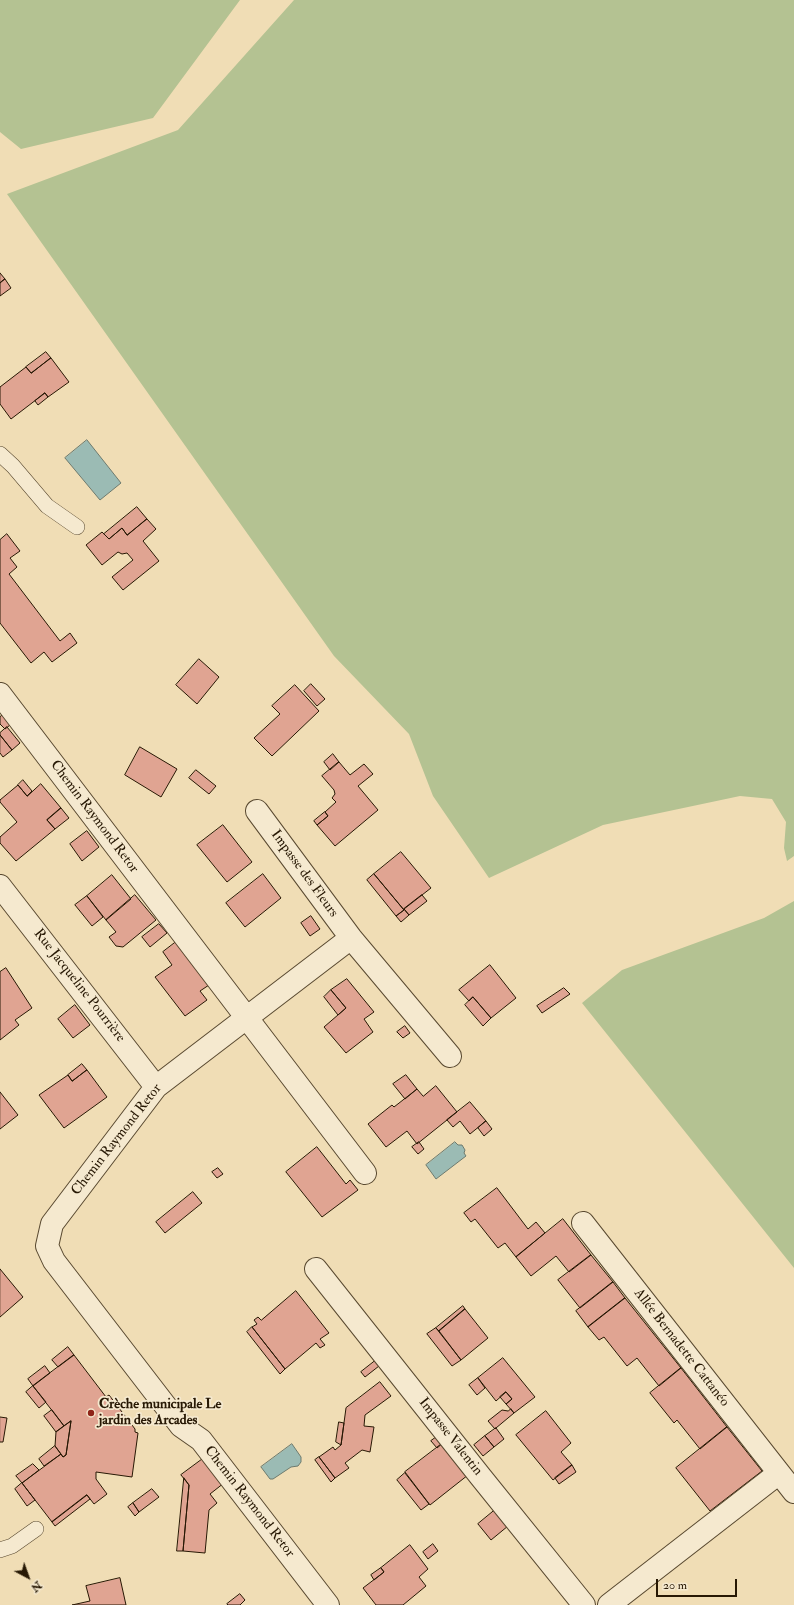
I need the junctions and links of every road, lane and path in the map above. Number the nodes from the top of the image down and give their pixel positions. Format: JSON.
{"nodes":[{"id":1,"x":0,"y":454,"type":"edge"},
{"id":2,"x":77,"y":527,"type":"dead end"},
{"id":3,"x":0,"y":694,"type":"edge"},
{"id":4,"x":257,"y":811,"type":"dead end"},
{"id":5,"x":0,"y":886,"type":"edge"},
{"id":6,"x":351,"y":938,"type":"junction"},
{"id":7,"x":247,"y":1017,"type":"junction"},
{"id":8,"x":450,"y":1056,"type":"dead end"},
{"id":9,"x":156,"y":1087,"type":"junction"},
{"id":10,"x":365,"y":1172,"type":"dead end"},
{"id":11,"x":583,"y":1223,"type":"dead end"},
{"id":12,"x":316,"y":1269,"type":"dead end"},
{"id":13,"x":779,"y":1473,"type":"junction"},
{"id":14,"x":794,"y":1492,"type":"edge"},
{"id":15,"x":36,"y":1529,"type":"dead end"},
{"id":16,"x":0,"y":1550,"type":"edge"},
{"id":17,"x":328,"y":1605,"type":"edge"},
{"id":18,"x":584,"y":1605,"type":"edge"},
{"id":19,"x":608,"y":1605,"type":"edge"}],
"edges":[{"from":1,"to":2,"type":"lane"},
{"from":3,"to":7,"type":"street","name":"Chemin Raymond Retor"},
{"from":4,"to":6,"type":"street","name":"Impasse des Fleurs"},
{"from":5,"to":9,"type":"street","name":"Rue Jacqueline Pourrière"},
{"from":6,"to":7,"type":"street"},
{"from":6,"to":8,"type":"street","name":"Impasse des Fleurs"},
{"from":7,"to":9,"type":"street","name":"Chemin Raymond Retor"},
{"from":7,"to":10,"type":"street"},
{"from":9,"to":17,"type":"street","name":"Chemin Raymond Retor"},
{"from":11,"to":13,"type":"street","name":"Allée Bernadette Cattanéo"},
{"from":12,"to":18,"type":"street","name":"Impasse Valentin"},
{"from":13,"to":14,"type":"street","name":"Allée Bernadette Cattanéo"},
{"from":13,"to":19,"type":"street"},
{"from":15,"to":16,"type":"lane"}]}
